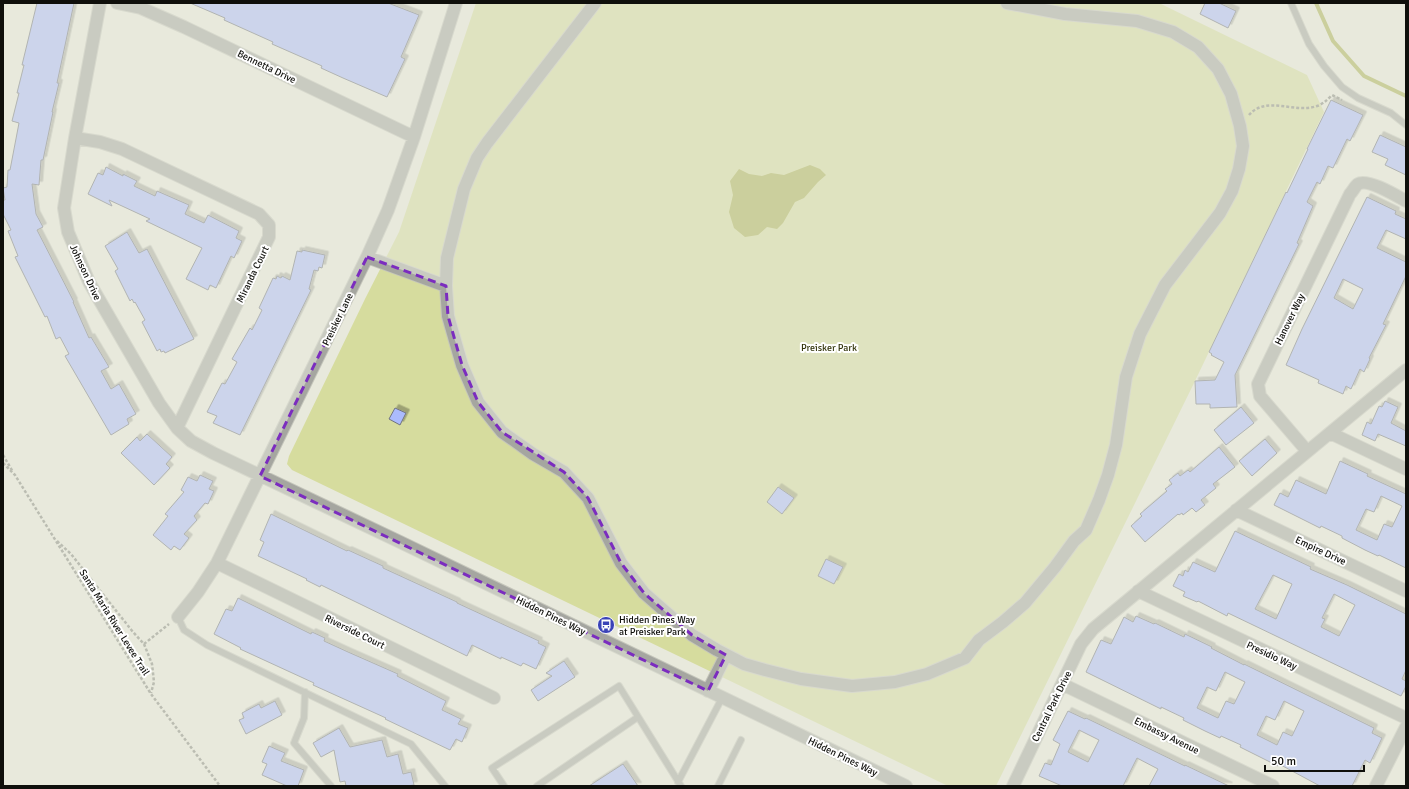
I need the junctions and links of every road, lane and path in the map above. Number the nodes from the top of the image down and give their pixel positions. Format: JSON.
{"nodes":[{"id":1,"x":100,"y":3,"type":"edge"},
{"id":2,"x":117,"y":3,"type":"edge"},
{"id":3,"x":456,"y":3,"type":"edge"},
{"id":4,"x":596,"y":3,"type":"edge"},
{"id":5,"x":1007,"y":3,"type":"edge"},
{"id":6,"x":1291,"y":3,"type":"edge"},
{"id":7,"x":1346,"y":102,"type":"dead end"},
{"id":8,"x":1406,"y":125,"type":"edge"},
{"id":9,"x":1240,"y":126,"type":"junction"},
{"id":10,"x":414,"y":137,"type":"junction"},
{"id":11,"x":75,"y":138,"type":"junction"},
{"id":12,"x":1406,"y":201,"type":"edge"},
{"id":13,"x":367,"y":257,"type":"junction"},
{"id":14,"x":446,"y":286,"type":"junction"},
{"id":15,"x":1406,"y":370,"type":"edge"},
{"id":16,"x":177,"y":428,"type":"junction"},
{"id":17,"x":1330,"y":433,"type":"junction"},
{"id":18,"x":1307,"y":452,"type":"junction"},
{"id":19,"x":3,"y":455,"type":"edge"},
{"id":20,"x":3,"y":463,"type":"edge"},
{"id":21,"x":1406,"y":469,"type":"edge"},
{"id":22,"x":15,"y":475,"type":"junction"},
{"id":23,"x":260,"y":476,"type":"junction"},
{"id":24,"x":1236,"y":510,"type":"junction"},
{"id":25,"x":54,"y":538,"type":"junction"},
{"id":26,"x":217,"y":563,"type":"junction"},
{"id":27,"x":1138,"y":591,"type":"junction"},
{"id":28,"x":1406,"y":591,"type":"edge"},
{"id":29,"x":178,"y":617,"type":"junction"},
{"id":30,"x":144,"y":644,"type":"junction"},
{"id":31,"x":726,"y":655,"type":"junction"},
{"id":32,"x":1062,"y":684,"type":"junction"},
{"id":33,"x":708,"y":691,"type":"junction"},
{"id":34,"x":305,"y":692,"type":"junction"},
{"id":35,"x":151,"y":694,"type":"junction"},
{"id":36,"x":494,"y":698,"type":"dead end"},
{"id":37,"x":722,"y":698,"type":"junction"},
{"id":38,"x":638,"y":717,"type":"junction"},
{"id":39,"x":1406,"y":718,"type":"edge"},
{"id":40,"x":1406,"y":727,"type":"edge"},
{"id":41,"x":741,"y":740,"type":"dead end"},
{"id":42,"x":886,"y":782,"type":"edge"},
{"id":43,"x":679,"y":784,"type":"edge"},
{"id":44,"x":220,"y":786,"type":"edge"},
{"id":45,"x":331,"y":786,"type":"edge"},
{"id":46,"x":445,"y":786,"type":"edge"},
{"id":47,"x":504,"y":786,"type":"edge"},
{"id":48,"x":537,"y":786,"type":"edge"},
{"id":49,"x":718,"y":786,"type":"edge"},
{"id":50,"x":906,"y":786,"type":"edge"},
{"id":51,"x":1013,"y":786,"type":"edge"},
{"id":52,"x":1273,"y":786,"type":"edge"},
{"id":53,"x":1376,"y":786,"type":"edge"}],
"edges":[{"from":1,"to":11,"type":"street","name":"Johnson Drive"},
{"from":2,"to":10,"type":"street","name":"Bennetta Drive"},
{"from":3,"to":10,"type":"street","name":"Preisker Lane"},
{"from":4,"to":14,"type":"street"},
{"from":5,"to":9,"type":"street"},
{"from":6,"to":8,"type":"lane"},
{"from":7,"to":9,"type":"path"},
{"from":9,"to":31,"type":"street"},
{"from":10,"to":13,"type":"street","name":"Preisker Lane"},
{"from":11,"to":16,"type":"street","name":"Johnson Drive"},
{"from":11,"to":16,"type":"street","name":"Miranda Court"},
{"from":12,"to":18,"type":"street","name":"Hanover Way"},
{"from":13,"to":14,"type":"street"},
{"from":13,"to":23,"type":"street","name":"Preisker Lane"},
{"from":14,"to":31,"type":"street"},
{"from":15,"to":17,"type":"street","name":"Central Park Drive"},
{"from":16,"to":23,"type":"street","name":"Johnson Drive"},
{"from":17,"to":18,"type":"street","name":"Central Park Drive"},
{"from":17,"to":21,"type":"street"},
{"from":18,"to":24,"type":"street","name":"Central Park Drive"},
{"from":19,"to":22,"type":"path"},
{"from":20,"to":22,"type":"path","name":"Santa Maria River Levee Trail"},
{"from":22,"to":25,"type":"path","name":"Santa Maria River Levee Trail"},
{"from":23,"to":26,"type":"street","name":"Preisker Lane"},
{"from":23,"to":33,"type":"street","name":"Hidden Pines Way"},
{"from":24,"to":27,"type":"street","name":"Central Park Drive"},
{"from":24,"to":28,"type":"street","name":"Empire Drive"},
{"from":25,"to":30,"type":"path"},
{"from":25,"to":35,"type":"path","name":"Santa Maria River Levee Trail"},
{"from":26,"to":29,"type":"street","name":"Preisker Lane"},
{"from":26,"to":36,"type":"street","name":"Riverside Court"},
{"from":27,"to":32,"type":"street","name":"Central Park Drive"},
{"from":27,"to":39,"type":"street","name":"Presidio Way"},
{"from":29,"to":30,"type":"path"},
{"from":29,"to":34,"type":"lane"},
{"from":30,"to":35,"type":"path"},
{"from":31,"to":33,"type":"street"},
{"from":32,"to":51,"type":"street","name":"Central Park Drive"},
{"from":32,"to":52,"type":"street","name":"Embassy Avenue"},
{"from":33,"to":37,"type":"street","name":"Hidden Pines Way"},
{"from":34,"to":45,"type":"lane"},
{"from":34,"to":46,"type":"lane"},
{"from":35,"to":44,"type":"path","name":"Santa Maria River Levee Trail"},
{"from":37,"to":42,"type":"street","name":"Hidden Pines Way"},
{"from":37,"to":43,"type":"lane"},
{"from":38,"to":43,"type":"lane"},
{"from":38,"to":47,"type":"lane"},
{"from":38,"to":48,"type":"lane"},
{"from":40,"to":53,"type":"street"},
{"from":41,"to":49,"type":"lane"},
{"from":42,"to":50,"type":"street","name":"Hidden Pines Way"}]}
